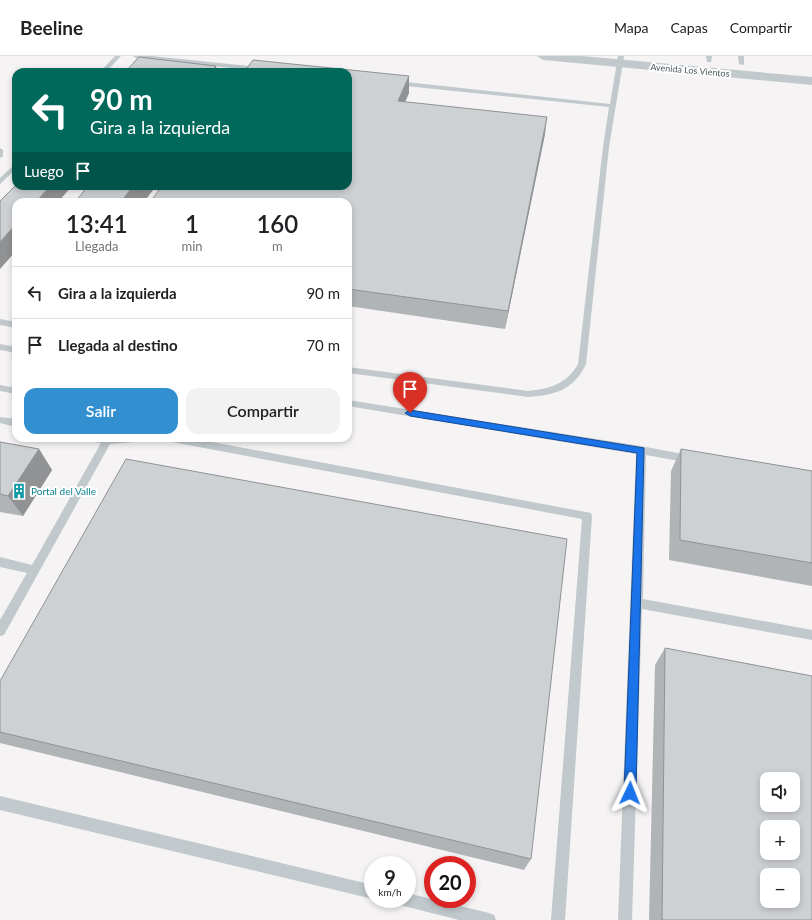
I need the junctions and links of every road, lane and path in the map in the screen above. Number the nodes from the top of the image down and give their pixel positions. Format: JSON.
{"nodes":[{"id":1,"x":118,"y":56,"type":"edge"},
{"id":2,"x":136,"y":56,"type":"edge"},
{"id":3,"x":543,"y":56,"type":"edge"},
{"id":4,"x":651,"y":56,"type":"edge"},
{"id":5,"x":709,"y":59,"type":"edge"},
{"id":6,"x":621,"y":60,"type":"edge"},
{"id":7,"x":742,"y":60,"type":"edge"},
{"id":8,"x":107,"y":68,"type":"edge"},
{"id":9,"x":250,"y":68,"type":"edge"},
{"id":10,"x":812,"y":71,"type":"edge"},
{"id":11,"x":812,"y":81,"type":"edge"},
{"id":12,"x":387,"y":82,"type":"edge"},
{"id":13,"x":613,"y":106,"type":"junction"},
{"id":14,"x":0,"y":150,"type":"edge"},
{"id":15,"x":0,"y":156,"type":"edge"},
{"id":16,"x":12,"y":169,"type":"edge"},
{"id":17,"x":0,"y":182,"type":"edge"},
{"id":18,"x":0,"y":322,"type":"edge"},
{"id":19,"x":12,"y":324,"type":"edge"},
{"id":20,"x":0,"y":347,"type":"edge"},
{"id":21,"x":12,"y":349,"type":"edge"},
{"id":22,"x":352,"y":371,"type":"edge"},
{"id":23,"x":0,"y":388,"type":"edge"},
{"id":24,"x":12,"y":390,"type":"edge"},
{"id":25,"x":352,"y":404,"type":"edge"},
{"id":26,"x":0,"y":420,"type":"edge"},
{"id":27,"x":12,"y":422,"type":"edge"},
{"id":28,"x":107,"y":442,"type":"edge"},
{"id":29,"x":193,"y":442,"type":"edge"},
{"id":30,"x":641,"y":450,"type":"junction"},
{"id":31,"x":703,"y":461,"type":"edge"},
{"id":32,"x":0,"y":562,"type":"edge"},
{"id":33,"x":34,"y":570,"type":"junction"},
{"id":34,"x":637,"y":603,"type":"junction"},
{"id":35,"x":0,"y":631,"type":"edge"},
{"id":36,"x":812,"y":635,"type":"edge"},
{"id":37,"x":0,"y":803,"type":"edge"},
{"id":38,"x":364,"y":890,"type":"edge"},
{"id":39,"x":416,"y":903,"type":"edge"},
{"id":40,"x":489,"y":920,"type":"edge"},
{"id":41,"x":558,"y":920,"type":"edge"},
{"id":42,"x":625,"y":920,"type":"edge"}],
"edges":[{"from":1,"to":8,"type":"lane"},
{"from":2,"to":9,"type":"lane"},
{"from":3,"to":6,"type":"street","name":"Avenida Los Vientos"},
{"from":4,"to":5,"type":"street","name":"Avenida Los Vientos"},
{"from":5,"to":7,"type":"street","name":"Avenida Los Vientos"},
{"from":6,"to":11,"type":"street","name":"Avenida Los Vientos"},
{"from":6,"to":13,"type":"lane"},
{"from":7,"to":10,"type":"street","name":"Avenida Los Vientos"},
{"from":12,"to":13,"type":"lane"},
{"from":13,"to":22,"type":"lane"},
{"from":14,"to":15,"type":"lane"},
{"from":16,"to":17,"type":"lane"},
{"from":18,"to":19,"type":"lane"},
{"from":20,"to":21,"type":"lane"},
{"from":23,"to":24,"type":"lane"},
{"from":25,"to":30,"type":"lane"},
{"from":26,"to":27,"type":"lane"},
{"from":28,"to":33,"type":"lane"},
{"from":29,"to":41,"type":"lane"},
{"from":30,"to":31,"type":"lane"},
{"from":30,"to":34,"type":"lane"},
{"from":32,"to":33,"type":"lane"},
{"from":33,"to":35,"type":"lane"},
{"from":34,"to":36,"type":"lane"},
{"from":34,"to":42,"type":"lane"},
{"from":37,"to":38,"type":"lane"},
{"from":39,"to":40,"type":"lane"}]}
